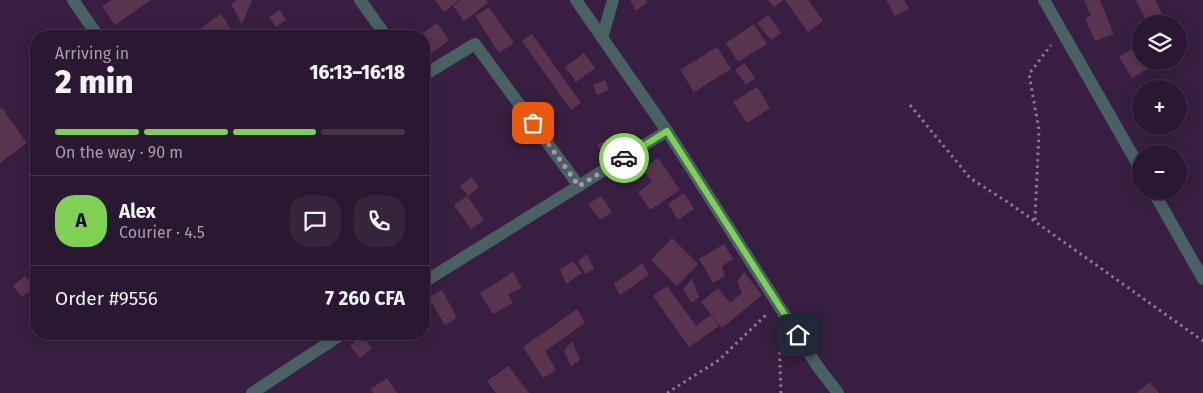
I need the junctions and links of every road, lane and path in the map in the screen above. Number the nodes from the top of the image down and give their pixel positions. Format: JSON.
{"nodes":[{"id":1,"x":73,"y":0,"type":"edge"},
{"id":2,"x":360,"y":0,"type":"edge"},
{"id":3,"x":576,"y":0,"type":"edge"},
{"id":4,"x":613,"y":0,"type":"edge"},
{"id":5,"x":1044,"y":0,"type":"edge"},
{"id":6,"x":94,"y":30,"type":"edge"},
{"id":7,"x":382,"y":30,"type":"edge"},
{"id":8,"x":1062,"y":30,"type":"junction"},
{"id":9,"x":602,"y":38,"type":"junction"},
{"id":10,"x":430,"y":71,"type":"edge"},
{"id":11,"x":910,"y":105,"type":"dead end"},
{"id":12,"x":667,"y":131,"type":"junction"},
{"id":13,"x":1132,"y":154,"type":"edge"},
{"id":14,"x":579,"y":186,"type":"junction"},
{"id":15,"x":1158,"y":200,"type":"edge"},
{"id":16,"x":1035,"y":221,"type":"junction"},
{"id":17,"x":430,"y":278,"type":"edge"},
{"id":18,"x":1203,"y":279,"type":"edge"},
{"id":19,"x":778,"y":304,"type":"junction"},
{"id":20,"x":779,"y":333,"type":"dead end"},
{"id":21,"x":333,"y":340,"type":"edge"},
{"id":22,"x":1203,"y":342,"type":"edge"},
{"id":23,"x":252,"y":393,"type":"edge"},
{"id":24,"x":667,"y":393,"type":"edge"},
{"id":25,"x":782,"y":393,"type":"edge"},
{"id":26,"x":838,"y":393,"type":"edge"}],
"edges":[{"from":1,"to":6,"type":"street"},
{"from":2,"to":7,"type":"street"},
{"from":3,"to":9,"type":"street"},
{"from":4,"to":9,"type":"street"},
{"from":5,"to":8,"type":"street"},
{"from":8,"to":13,"type":"street"},
{"from":8,"to":16,"type":"path"},
{"from":9,"to":12,"type":"street"},
{"from":10,"to":14,"type":"street"},
{"from":11,"to":16,"type":"path"},
{"from":12,"to":14,"type":"street"},
{"from":12,"to":19,"type":"street"},
{"from":14,"to":17,"type":"street"},
{"from":15,"to":18,"type":"street"},
{"from":16,"to":22,"type":"path"},
{"from":19,"to":24,"type":"path"},
{"from":19,"to":26,"type":"street"},
{"from":20,"to":25,"type":"path"},
{"from":21,"to":23,"type":"street"}]}
